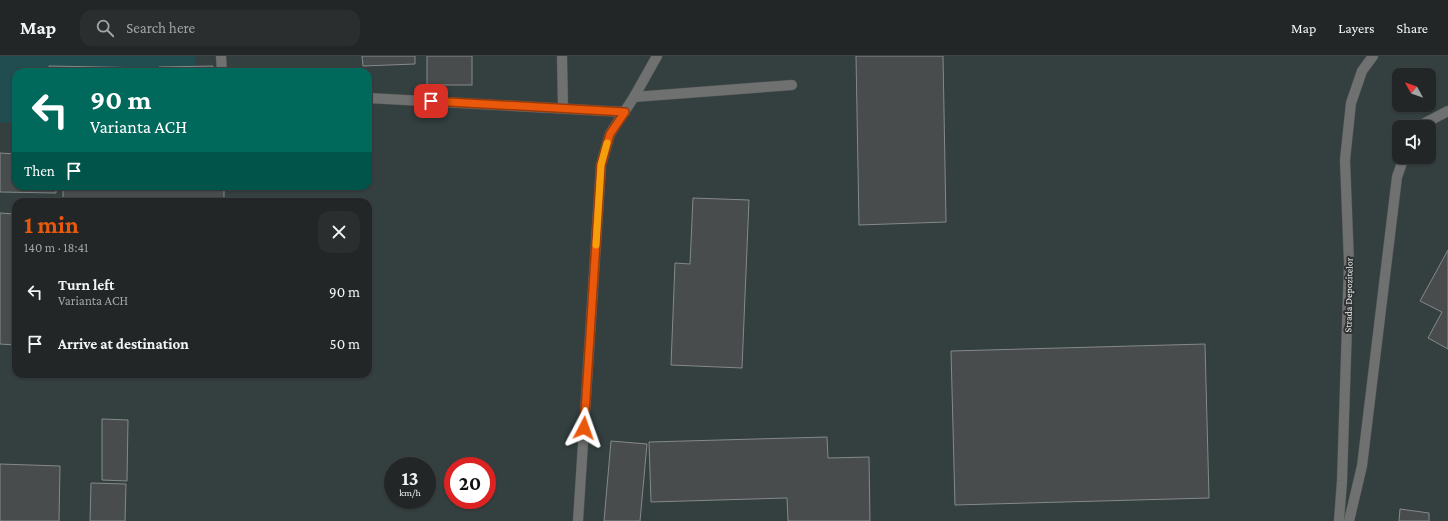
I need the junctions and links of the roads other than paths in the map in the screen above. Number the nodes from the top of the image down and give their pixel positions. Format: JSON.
{"nodes":[{"id":1,"x":221,"y":56,"type":"edge"},
{"id":2,"x":562,"y":56,"type":"edge"},
{"id":3,"x":657,"y":56,"type":"edge"},
{"id":4,"x":1362,"y":56,"type":"edge"},
{"id":5,"x":1373,"y":56,"type":"edge"},
{"id":6,"x":222,"y":68,"type":"edge"},
{"id":7,"x":1362,"y":72,"type":"junction"},
{"id":8,"x":792,"y":84,"type":"dead end"},
{"id":9,"x":634,"y":96,"type":"junction"},
{"id":10,"x":372,"y":98,"type":"edge"},
{"id":11,"x":564,"y":108,"type":"junction"},
{"id":12,"x":1448,"y":111,"type":"edge"},
{"id":13,"x":625,"y":112,"type":"junction"},
{"id":14,"x":1431,"y":120,"type":"edge"},
{"id":15,"x":1402,"y":164,"type":"edge"},
{"id":16,"x":578,"y":521,"type":"edge"},
{"id":17,"x":1339,"y":521,"type":"edge"},
{"id":18,"x":1349,"y":521,"type":"edge"}],
"edges":[{"from":1,"to":6,"type":"street"},
{"from":2,"to":11,"type":"street"},
{"from":3,"to":9,"type":"street"},
{"from":4,"to":7,"type":"street","name":"Strada Depozitelor"},
{"from":5,"to":7,"type":"street","name":"Strada Depozitelor"},
{"from":7,"to":17,"type":"street","name":"Strada Depozitelor"},
{"from":8,"to":9,"type":"street"},
{"from":9,"to":13,"type":"street"},
{"from":10,"to":11,"type":"street"},
{"from":11,"to":13,"type":"street"},
{"from":12,"to":14,"type":"street"},
{"from":13,"to":16,"type":"street"},
{"from":15,"to":18,"type":"street"}]}
